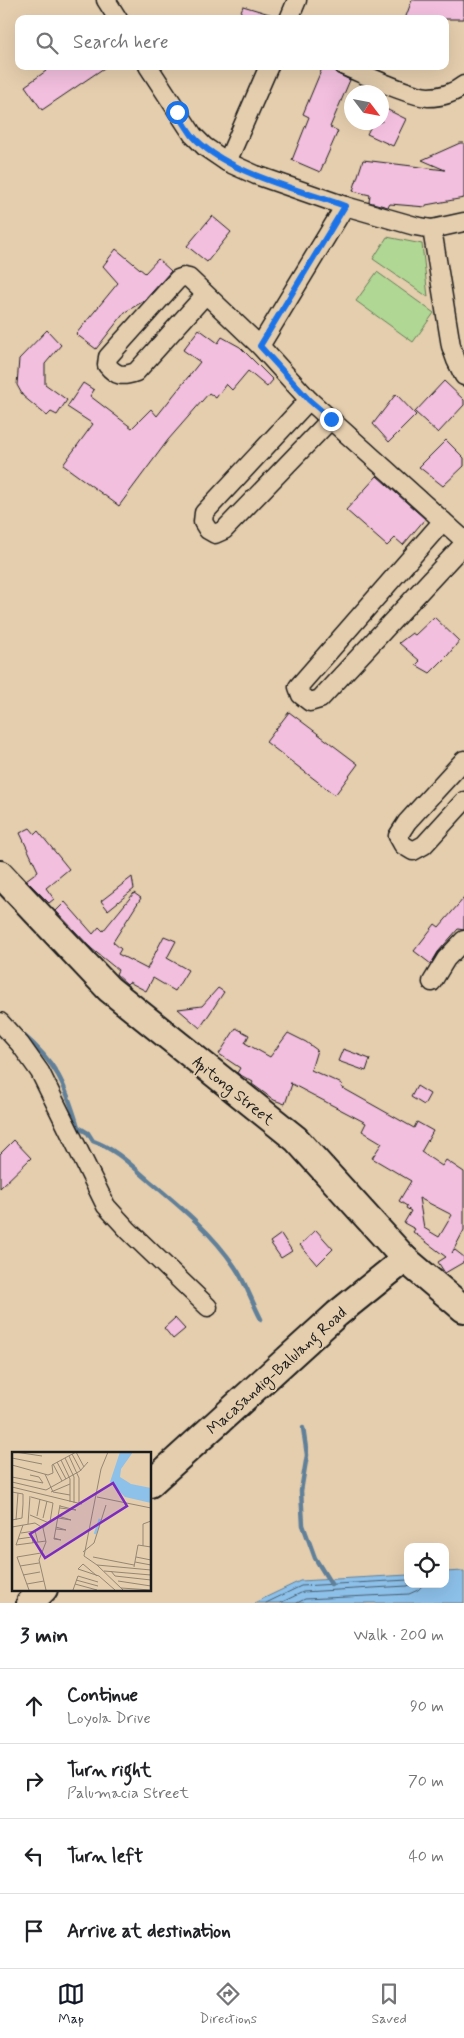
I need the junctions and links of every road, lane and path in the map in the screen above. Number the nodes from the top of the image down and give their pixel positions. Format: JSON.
{"nodes":[{"id":1,"x":106,"y":0,"type":"edge"},
{"id":2,"x":297,"y":0,"type":"edge"},
{"id":3,"x":115,"y":15,"type":"edge"},
{"id":4,"x":291,"y":15,"type":"edge"},
{"id":5,"x":151,"y":70,"type":"edge"},
{"id":6,"x":267,"y":70,"type":"edge"},
{"id":7,"x":355,"y":70,"type":"edge"},
{"id":8,"x":464,"y":85,"type":"edge"},
{"id":9,"x":228,"y":162,"type":"junction"},
{"id":10,"x":345,"y":206,"type":"junction"},
{"id":11,"x":464,"y":222,"type":"edge"},
{"id":12,"x":432,"y":229,"type":"junction"},
{"id":13,"x":205,"y":295,"type":"junction"},
{"id":14,"x":260,"y":346,"type":"junction"},
{"id":15,"x":460,"y":359,"type":"edge"},
{"id":16,"x":464,"y":376,"type":"edge"},
{"id":17,"x":309,"y":400,"type":"junction"},
{"id":18,"x":331,"y":419,"type":"junction"},
{"id":19,"x":443,"y":521,"type":"junction"},
{"id":20,"x":464,"y":540,"type":"edge"},
{"id":21,"x":464,"y":544,"type":"edge"},
{"id":22,"x":464,"y":760,"type":"edge"},
{"id":23,"x":464,"y":801,"type":"edge"},
{"id":24,"x":0,"y":874,"type":"edge"},
{"id":25,"x":462,"y":946,"type":"edge"},
{"id":26,"x":432,"y":982,"type":"dead end"},
{"id":27,"x":0,"y":1022,"type":"edge"},
{"id":28,"x":405,"y":1259,"type":"junction"},
{"id":29,"x":208,"y":1307,"type":"dead end"},
{"id":30,"x":464,"y":1309,"type":"edge"},
{"id":31,"x":151,"y":1483,"type":"edge"},
{"id":32,"x":43,"y":1590,"type":"edge"},
{"id":33,"x":30,"y":1603,"type":"edge"}],
"edges":[{"from":1,"to":3,"type":"street"},
{"from":2,"to":4,"type":"street"},
{"from":5,"to":9,"type":"street"},
{"from":6,"to":9,"type":"street"},
{"from":7,"to":8,"type":"street"},
{"from":9,"to":10,"type":"street"},
{"from":10,"to":12,"type":"street"},
{"from":10,"to":14,"type":"street"},
{"from":11,"to":12,"type":"street"},
{"from":12,"to":15,"type":"street"},
{"from":13,"to":13,"type":"street"},
{"from":13,"to":14,"type":"street"},
{"from":14,"to":17,"type":"street"},
{"from":15,"to":16,"type":"street"},
{"from":17,"to":18,"type":"street"},
{"from":17,"to":18,"type":"street"},
{"from":18,"to":19,"type":"street"},
{"from":19,"to":20,"type":"street"},
{"from":19,"to":21,"type":"street"},
{"from":22,"to":23,"type":"street"},
{"from":24,"to":28,"type":"street","name":"Apitong Street"},
{"from":25,"to":26,"type":"street"},
{"from":27,"to":29,"type":"street"},
{"from":28,"to":30,"type":"street","name":"Apitong Street"},
{"from":28,"to":31,"type":"street","name":"Macasandig-Balulang Road"},
{"from":32,"to":33,"type":"street"}]}
